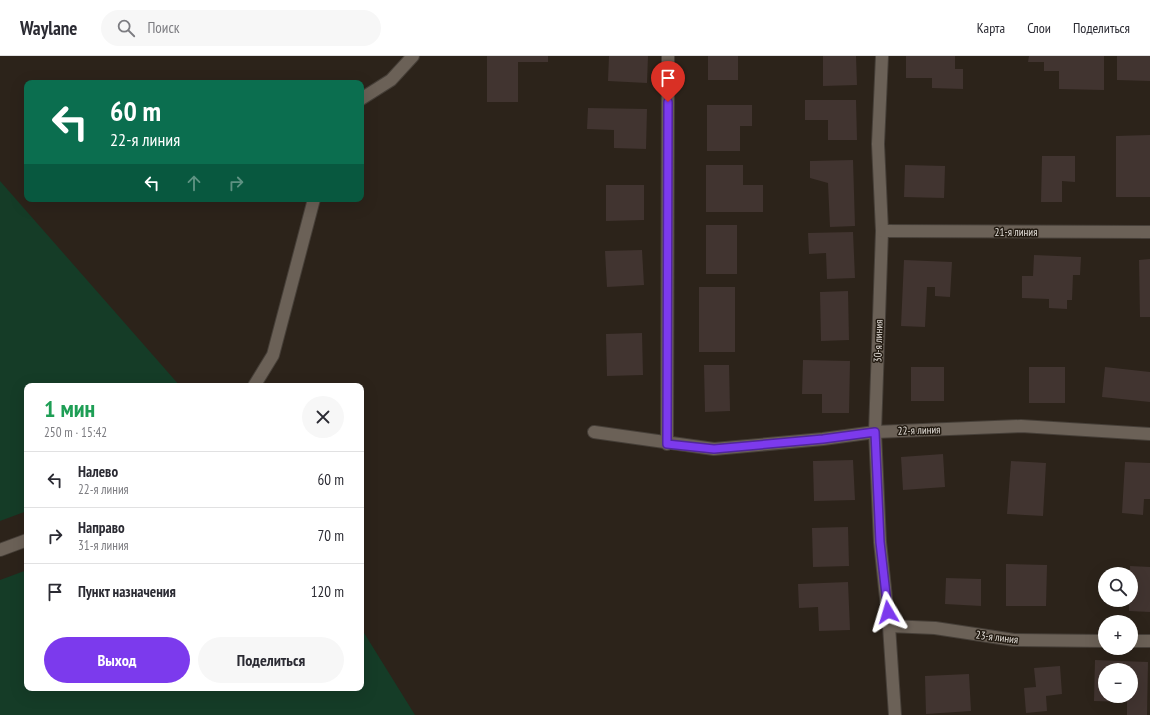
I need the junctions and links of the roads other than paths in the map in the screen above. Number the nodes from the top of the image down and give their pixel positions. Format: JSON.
{"nodes":[{"id":1,"x":413,"y":56,"type":"edge"},
{"id":2,"x":668,"y":56,"type":"edge"},
{"id":3,"x":882,"y":56,"type":"edge"},
{"id":4,"x":364,"y":97,"type":"edge"},
{"id":5,"x":313,"y":202,"type":"edge"},
{"id":6,"x":882,"y":231,"type":"junction"},
{"id":7,"x":1150,"y":232,"type":"edge"},
{"id":8,"x":256,"y":383,"type":"edge"},
{"id":9,"x":594,"y":432,"type":"dead end"},
{"id":10,"x":875,"y":432,"type":"junction"},
{"id":11,"x":1150,"y":434,"type":"edge"},
{"id":12,"x":667,"y":444,"type":"junction"},
{"id":13,"x":24,"y":541,"type":"edge"},
{"id":14,"x":0,"y":550,"type":"edge"},
{"id":15,"x":889,"y":626,"type":"junction"},
{"id":16,"x":1098,"y":641,"type":"edge"},
{"id":17,"x":1138,"y":641,"type":"edge"},
{"id":18,"x":1150,"y":641,"type":"edge"},
{"id":19,"x":894,"y":715,"type":"edge"}],
"edges":[{"from":1,"to":4,"type":"street"},
{"from":2,"to":12,"type":"street"},
{"from":3,"to":6,"type":"street","name":"30-я линия"},
{"from":5,"to":8,"type":"street"},
{"from":6,"to":7,"type":"street","name":"21-я линия"},
{"from":6,"to":10,"type":"street","name":"30-я линия"},
{"from":9,"to":12,"type":"street","name":"22-я линия"},
{"from":10,"to":11,"type":"street","name":"22-я линия"},
{"from":10,"to":12,"type":"street","name":"22-я линия"},
{"from":10,"to":15,"type":"street","name":"30-я линия"},
{"from":13,"to":14,"type":"street"},
{"from":15,"to":16,"type":"street","name":"23-я линия"},
{"from":15,"to":19,"type":"street","name":"30-я линия"},
{"from":17,"to":18,"type":"street"}]}
